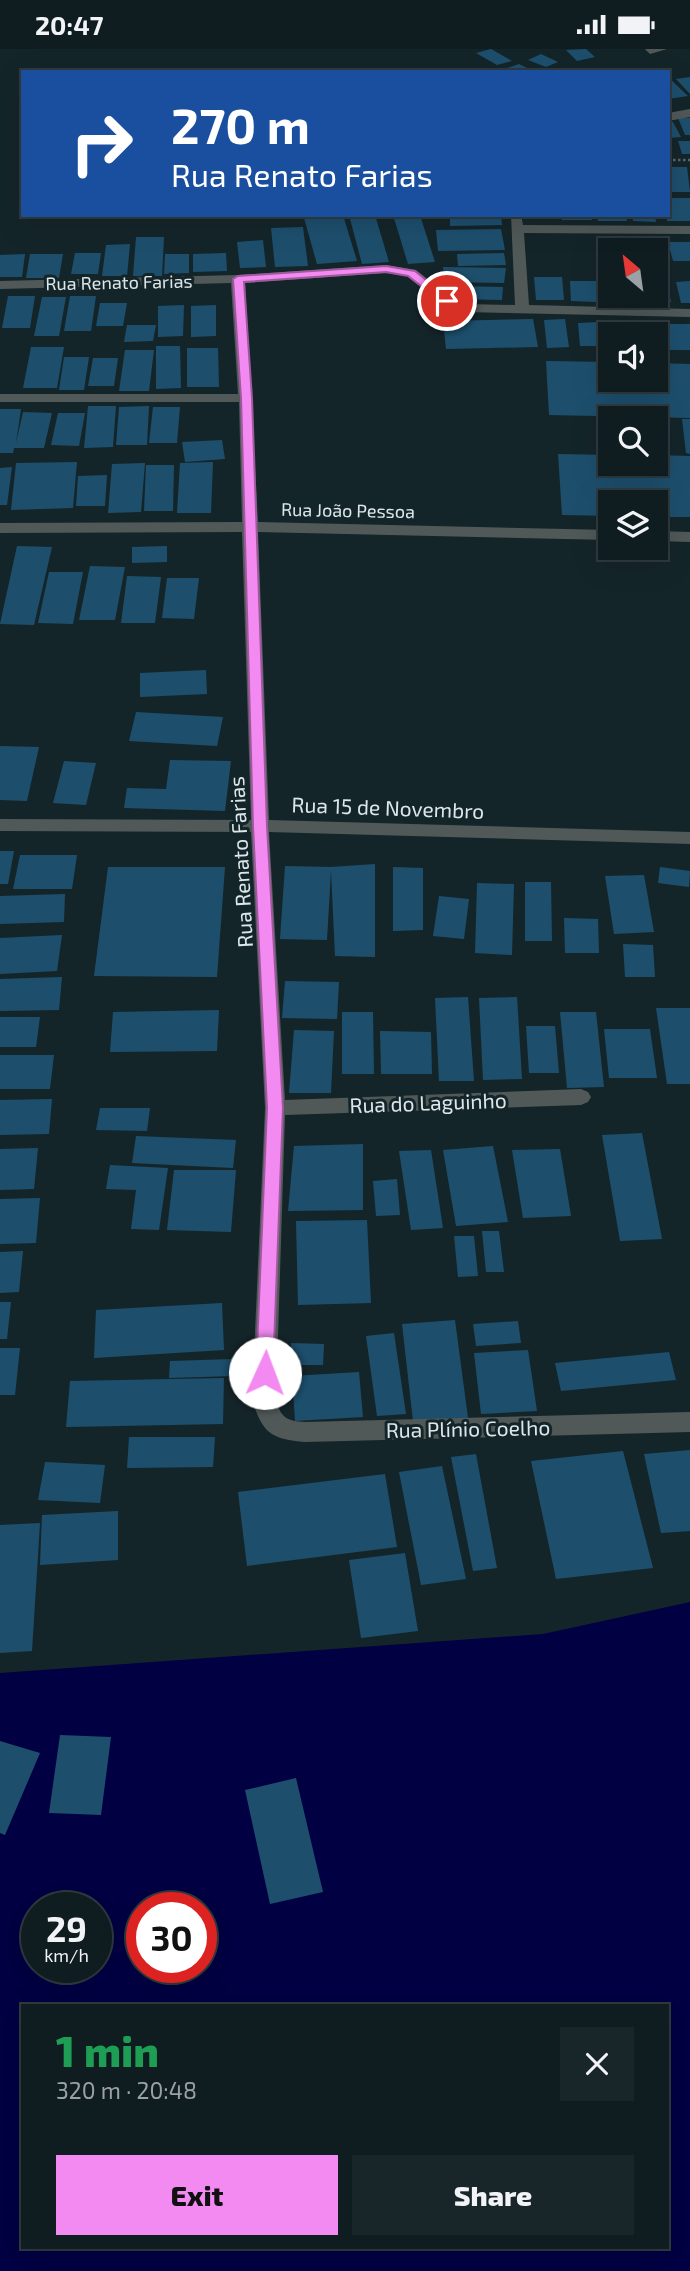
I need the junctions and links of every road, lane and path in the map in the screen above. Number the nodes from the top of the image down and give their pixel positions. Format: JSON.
{"nodes":[{"id":1,"x":661,"y":49,"type":"edge"},
{"id":2,"x":650,"y":50,"type":"edge"},
{"id":3,"x":690,"y":113,"type":"edge"},
{"id":4,"x":670,"y":117,"type":"edge"},
{"id":5,"x":670,"y":160,"type":"edge"},
{"id":6,"x":690,"y":160,"type":"edge"},
{"id":7,"x":516,"y":222,"type":"edge"},
{"id":8,"x":690,"y":230,"type":"edge"},
{"id":9,"x":238,"y":279,"type":"junction"},
{"id":10,"x":0,"y":285,"type":"edge"},
{"id":11,"x":522,"y":309,"type":"junction"},
{"id":12,"x":690,"y":313,"type":"edge"},
{"id":13,"x":0,"y":398,"type":"edge"},
{"id":14,"x":246,"y":398,"type":"junction"},
{"id":15,"x":250,"y":527,"type":"junction"},
{"id":16,"x":0,"y":528,"type":"edge"},
{"id":17,"x":598,"y":535,"type":"edge"},
{"id":18,"x":668,"y":536,"type":"edge"},
{"id":19,"x":690,"y":537,"type":"edge"},
{"id":20,"x":0,"y":825,"type":"edge"},
{"id":21,"x":260,"y":826,"type":"junction"},
{"id":22,"x":690,"y":838,"type":"edge"},
{"id":23,"x":581,"y":1097,"type":"dead end"},
{"id":24,"x":275,"y":1108,"type":"junction"},
{"id":25,"x":264,"y":1400,"type":"joint"},
{"id":26,"x":690,"y":1422,"type":"edge"}],
"edges":[{"from":1,"to":2,"type":"street"},
{"from":3,"to":4,"type":"street"},
{"from":5,"to":6,"type":"path"},
{"from":7,"to":8,"type":"street"},
{"from":7,"to":11,"type":"street"},
{"from":9,"to":10,"type":"street","name":"Rua Renato Farias"},
{"from":9,"to":11,"type":"street","name":"Rua Renato Farias"},
{"from":9,"to":14,"type":"street","name":"Rua Renato Farias"},
{"from":11,"to":12,"type":"street","name":"Rua Renato Farias"},
{"from":13,"to":14,"type":"street"},
{"from":14,"to":15,"type":"street","name":"Rua Renato Farias"},
{"from":15,"to":16,"type":"street","name":"Rua João Pessoa"},
{"from":15,"to":17,"type":"street","name":"Rua João Pessoa"},
{"from":15,"to":21,"type":"street","name":"Rua Renato Farias"},
{"from":18,"to":19,"type":"street"},
{"from":20,"to":21,"type":"street","name":"Rua 15 de Novembro"},
{"from":21,"to":22,"type":"street","name":"Rua 15 de Novembro"},
{"from":21,"to":24,"type":"street","name":"Rua Renato Farias"},
{"from":23,"to":24,"type":"street","name":"Rua do Laguinho"},
{"from":24,"to":25,"type":"street","name":"Rua Renato Farias"},
{"from":25,"to":26,"type":"street","name":"Rua Plínio Coelho"}]}
